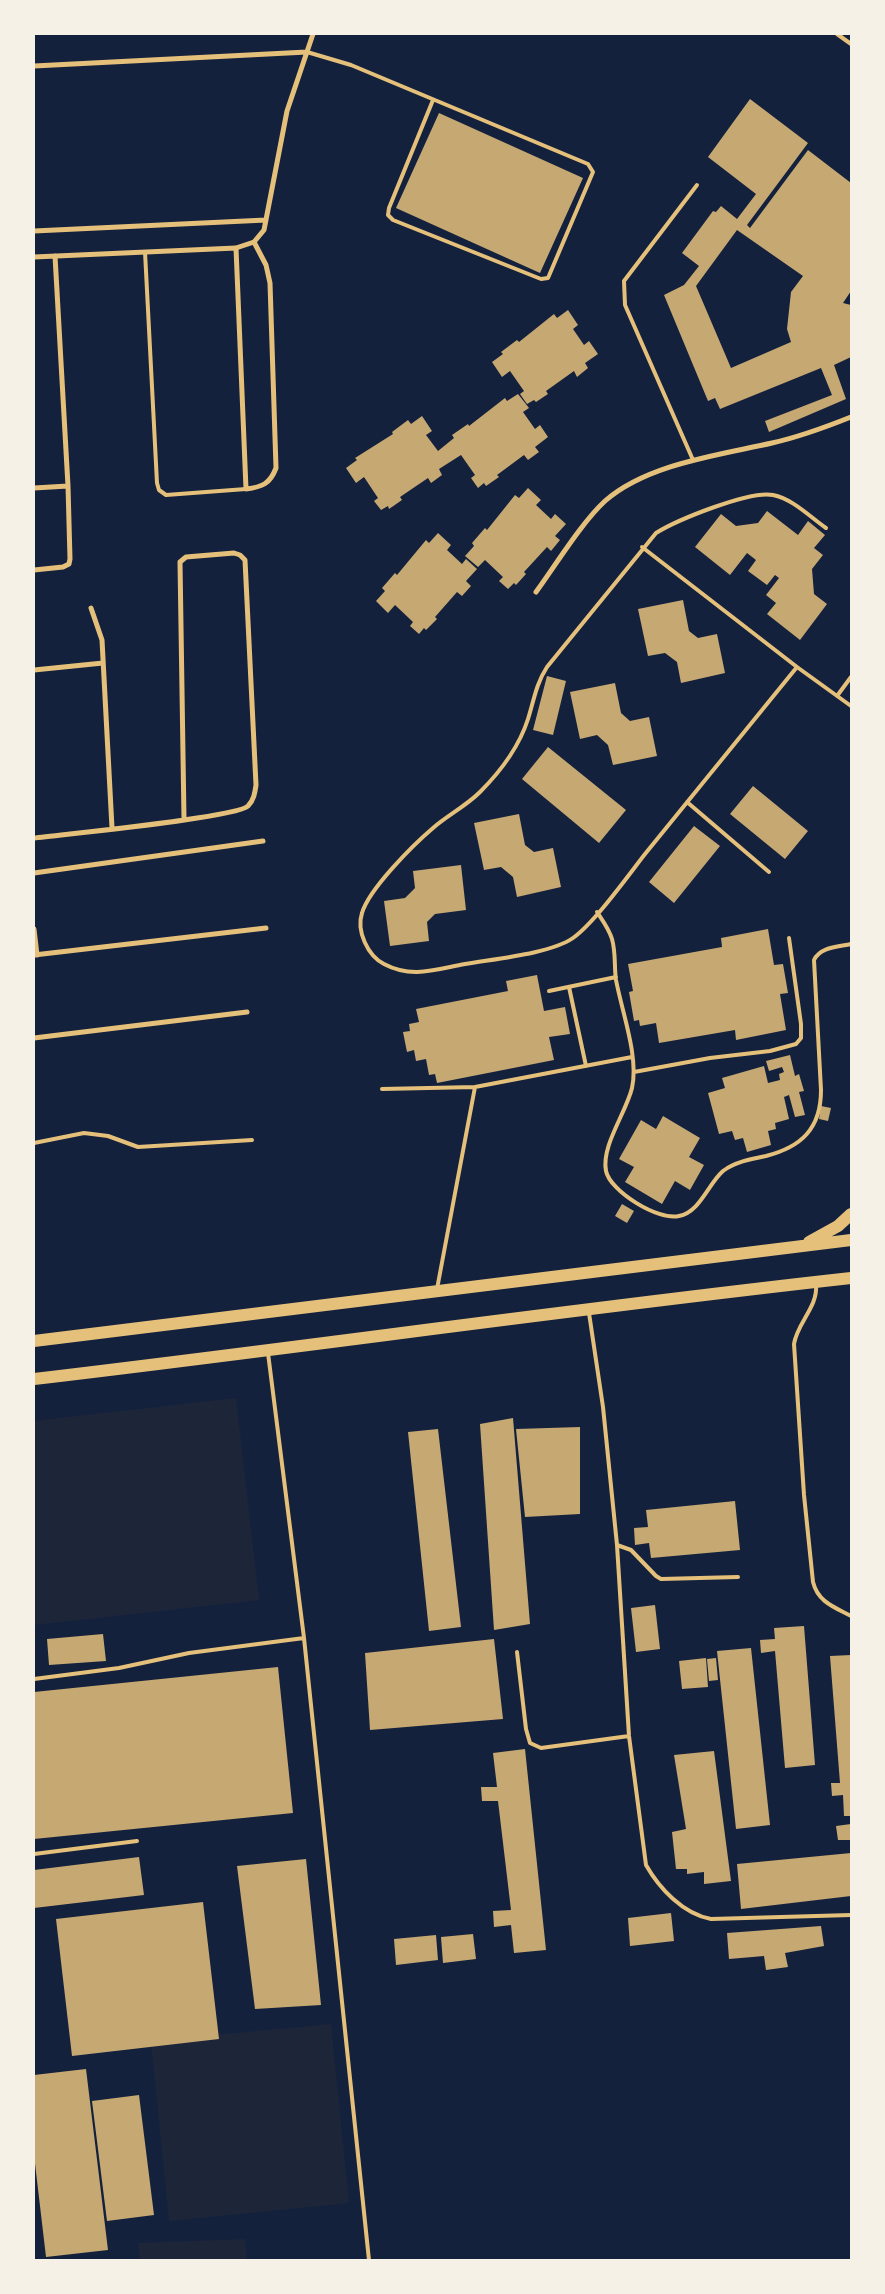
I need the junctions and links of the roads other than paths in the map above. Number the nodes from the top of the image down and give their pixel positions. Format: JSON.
{"nodes":[{"id":1,"x":313,"y":34,"type":"edge"},
{"id":2,"x":837,"y":34,"type":"edge"},
{"id":3,"x":851,"y":44,"type":"edge"},
{"id":4,"x":307,"y":52,"type":"junction"},
{"id":5,"x":34,"y":66,"type":"edge"},
{"id":6,"x":433,"y":100,"type":"junction"},
{"id":7,"x":697,"y":185,"type":"dead end"},
{"id":8,"x":266,"y":220,"type":"junction"},
{"id":9,"x":34,"y":231,"type":"edge"},
{"id":10,"x":254,"y":242,"type":"junction"},
{"id":11,"x":236,"y":248,"type":"junction"},
{"id":12,"x":145,"y":251,"type":"junction"},
{"id":13,"x":55,"y":256,"type":"junction"},
{"id":14,"x":34,"y":257,"type":"edge"},
{"id":15,"x":851,"y":417,"type":"edge"},
{"id":16,"x":693,"y":460,"type":"junction"},
{"id":17,"x":68,"y":486,"type":"junction"},
{"id":18,"x":34,"y":488,"type":"edge"},
{"id":19,"x":246,"y":490,"type":"junction"},
{"id":20,"x":826,"y":528,"type":"dead end"},
{"id":21,"x":642,"y":547,"type":"junction"},
{"id":22,"x":34,"y":570,"type":"edge"},
{"id":23,"x":536,"y":592,"type":"dead end"},
{"id":24,"x":92,"y":608,"type":"dead end"},
{"id":25,"x":103,"y":663,"type":"junction"},
{"id":26,"x":797,"y":667,"type":"junction"},
{"id":27,"x":34,"y":670,"type":"edge"},
{"id":28,"x":851,"y":677,"type":"edge"},
{"id":29,"x":837,"y":696,"type":"junction"},
{"id":30,"x":851,"y":706,"type":"edge"},
{"id":31,"x":688,"y":802,"type":"junction"},
{"id":32,"x":184,"y":819,"type":"junction"},
{"id":33,"x":112,"y":828,"type":"junction"},
{"id":34,"x":34,"y":838,"type":"edge"},
{"id":35,"x":263,"y":840,"type":"dead end"},
{"id":36,"x":769,"y":872,"type":"dead end"},
{"id":37,"x":34,"y":873,"type":"edge"},
{"id":38,"x":597,"y":912,"type":"junction"},
{"id":39,"x":266,"y":928,"type":"dead end"},
{"id":40,"x":34,"y":929,"type":"edge"},
{"id":41,"x":789,"y":938,"type":"dead end"},
{"id":42,"x":851,"y":944,"type":"edge"},
{"id":43,"x":36,"y":955,"type":"edge"},
{"id":44,"x":616,"y":977,"type":"junction"},
{"id":45,"x":570,"y":987,"type":"junction"},
{"id":46,"x":549,"y":991,"type":"dead end"},
{"id":47,"x":247,"y":1012,"type":"dead end"},
{"id":48,"x":34,"y":1038,"type":"edge"},
{"id":49,"x":632,"y":1057,"type":"junction"},
{"id":50,"x":586,"y":1066,"type":"junction"},
{"id":51,"x":634,"y":1072,"type":"junction"},
{"id":52,"x":475,"y":1087,"type":"junction"},
{"id":53,"x":382,"y":1089,"type":"dead end"},
{"id":54,"x":252,"y":1140,"type":"dead end"},
{"id":55,"x":34,"y":1143,"type":"edge"},
{"id":56,"x":851,"y":1214,"type":"edge"},
{"id":57,"x":851,"y":1240,"type":"edge"},
{"id":58,"x":802,"y":1246,"type":"junction"},
{"id":59,"x":851,"y":1278,"type":"edge"},
{"id":60,"x":816,"y":1282,"type":"junction"},
{"id":61,"x":437,"y":1292,"type":"junction"},
{"id":62,"x":588,"y":1308,"type":"junction"},
{"id":63,"x":34,"y":1341,"type":"edge"},
{"id":64,"x":268,"y":1351,"type":"junction"},
{"id":65,"x":34,"y":1379,"type":"edge"},
{"id":66,"x":617,"y":1545,"type":"junction"},
{"id":67,"x":738,"y":1577,"type":"dead end"},
{"id":68,"x":851,"y":1616,"type":"edge"},
{"id":69,"x":304,"y":1638,"type":"junction"},
{"id":70,"x":517,"y":1652,"type":"dead end"},
{"id":71,"x":34,"y":1679,"type":"edge"},
{"id":72,"x":629,"y":1736,"type":"junction"},
{"id":73,"x":137,"y":1841,"type":"dead end"},
{"id":74,"x":34,"y":1854,"type":"edge"},
{"id":75,"x":851,"y":1915,"type":"edge"},
{"id":76,"x":369,"y":2260,"type":"edge"}],
"edges":[{"from":1,"to":4,"type":"street"},
{"from":2,"to":3,"type":"lane"},
{"from":4,"to":5,"type":"street"},
{"from":4,"to":6,"type":"lane"},
{"from":4,"to":8,"type":"street"},
{"from":6,"to":6,"type":"lane"},
{"from":7,"to":16,"type":"lane"},
{"from":8,"to":9,"type":"street"},
{"from":8,"to":10,"type":"street"},
{"from":10,"to":11,"type":"street"},
{"from":10,"to":19,"type":"street"},
{"from":11,"to":12,"type":"street"},
{"from":11,"to":19,"type":"street"},
{"from":12,"to":13,"type":"street"},
{"from":12,"to":19,"type":"lane"},
{"from":13,"to":14,"type":"street"},
{"from":13,"to":17,"type":"street"},
{"from":15,"to":16,"type":"street"},
{"from":16,"to":23,"type":"street"},
{"from":17,"to":18,"type":"street"},
{"from":17,"to":22,"type":"street"},
{"from":20,"to":21,"type":"lane"},
{"from":21,"to":26,"type":"lane"},
{"from":21,"to":38,"type":"lane"},
{"from":24,"to":25,"type":"street"},
{"from":25,"to":27,"type":"street"},
{"from":25,"to":33,"type":"street"},
{"from":26,"to":29,"type":"lane"},
{"from":26,"to":31,"type":"lane"},
{"from":28,"to":29,"type":"lane"},
{"from":29,"to":30,"type":"lane"},
{"from":31,"to":36,"type":"lane"},
{"from":31,"to":38,"type":"lane"},
{"from":32,"to":32,"type":"street"},
{"from":32,"to":33,"type":"street"},
{"from":33,"to":34,"type":"street"},
{"from":35,"to":37,"type":"street"},
{"from":38,"to":44,"type":"lane"},
{"from":39,"to":43,"type":"street"},
{"from":40,"to":43,"type":"street"},
{"from":41,"to":51,"type":"lane"},
{"from":42,"to":51,"type":"lane"},
{"from":44,"to":45,"type":"lane"},
{"from":44,"to":49,"type":"lane"},
{"from":45,"to":46,"type":"lane"},
{"from":45,"to":50,"type":"lane"},
{"from":47,"to":48,"type":"street"},
{"from":49,"to":50,"type":"lane"},
{"from":49,"to":51,"type":"lane"},
{"from":50,"to":52,"type":"lane"},
{"from":52,"to":53,"type":"lane"},
{"from":52,"to":61,"type":"lane"},
{"from":54,"to":55,"type":"lane"},
{"from":56,"to":58,"type":"main road"},
{"from":57,"to":58,"type":"main road"},
{"from":58,"to":61,"type":"main road"},
{"from":59,"to":60,"type":"main road"},
{"from":60,"to":62,"type":"main road"},
{"from":60,"to":68,"type":"lane"},
{"from":61,"to":63,"type":"main road"},
{"from":62,"to":64,"type":"main road"},
{"from":62,"to":66,"type":"lane"},
{"from":64,"to":65,"type":"main road"},
{"from":64,"to":69,"type":"lane"},
{"from":66,"to":67,"type":"lane"},
{"from":66,"to":72,"type":"lane"},
{"from":69,"to":71,"type":"lane"},
{"from":69,"to":76,"type":"lane"},
{"from":70,"to":72,"type":"lane"},
{"from":72,"to":75,"type":"lane"},
{"from":73,"to":74,"type":"lane"}]}
